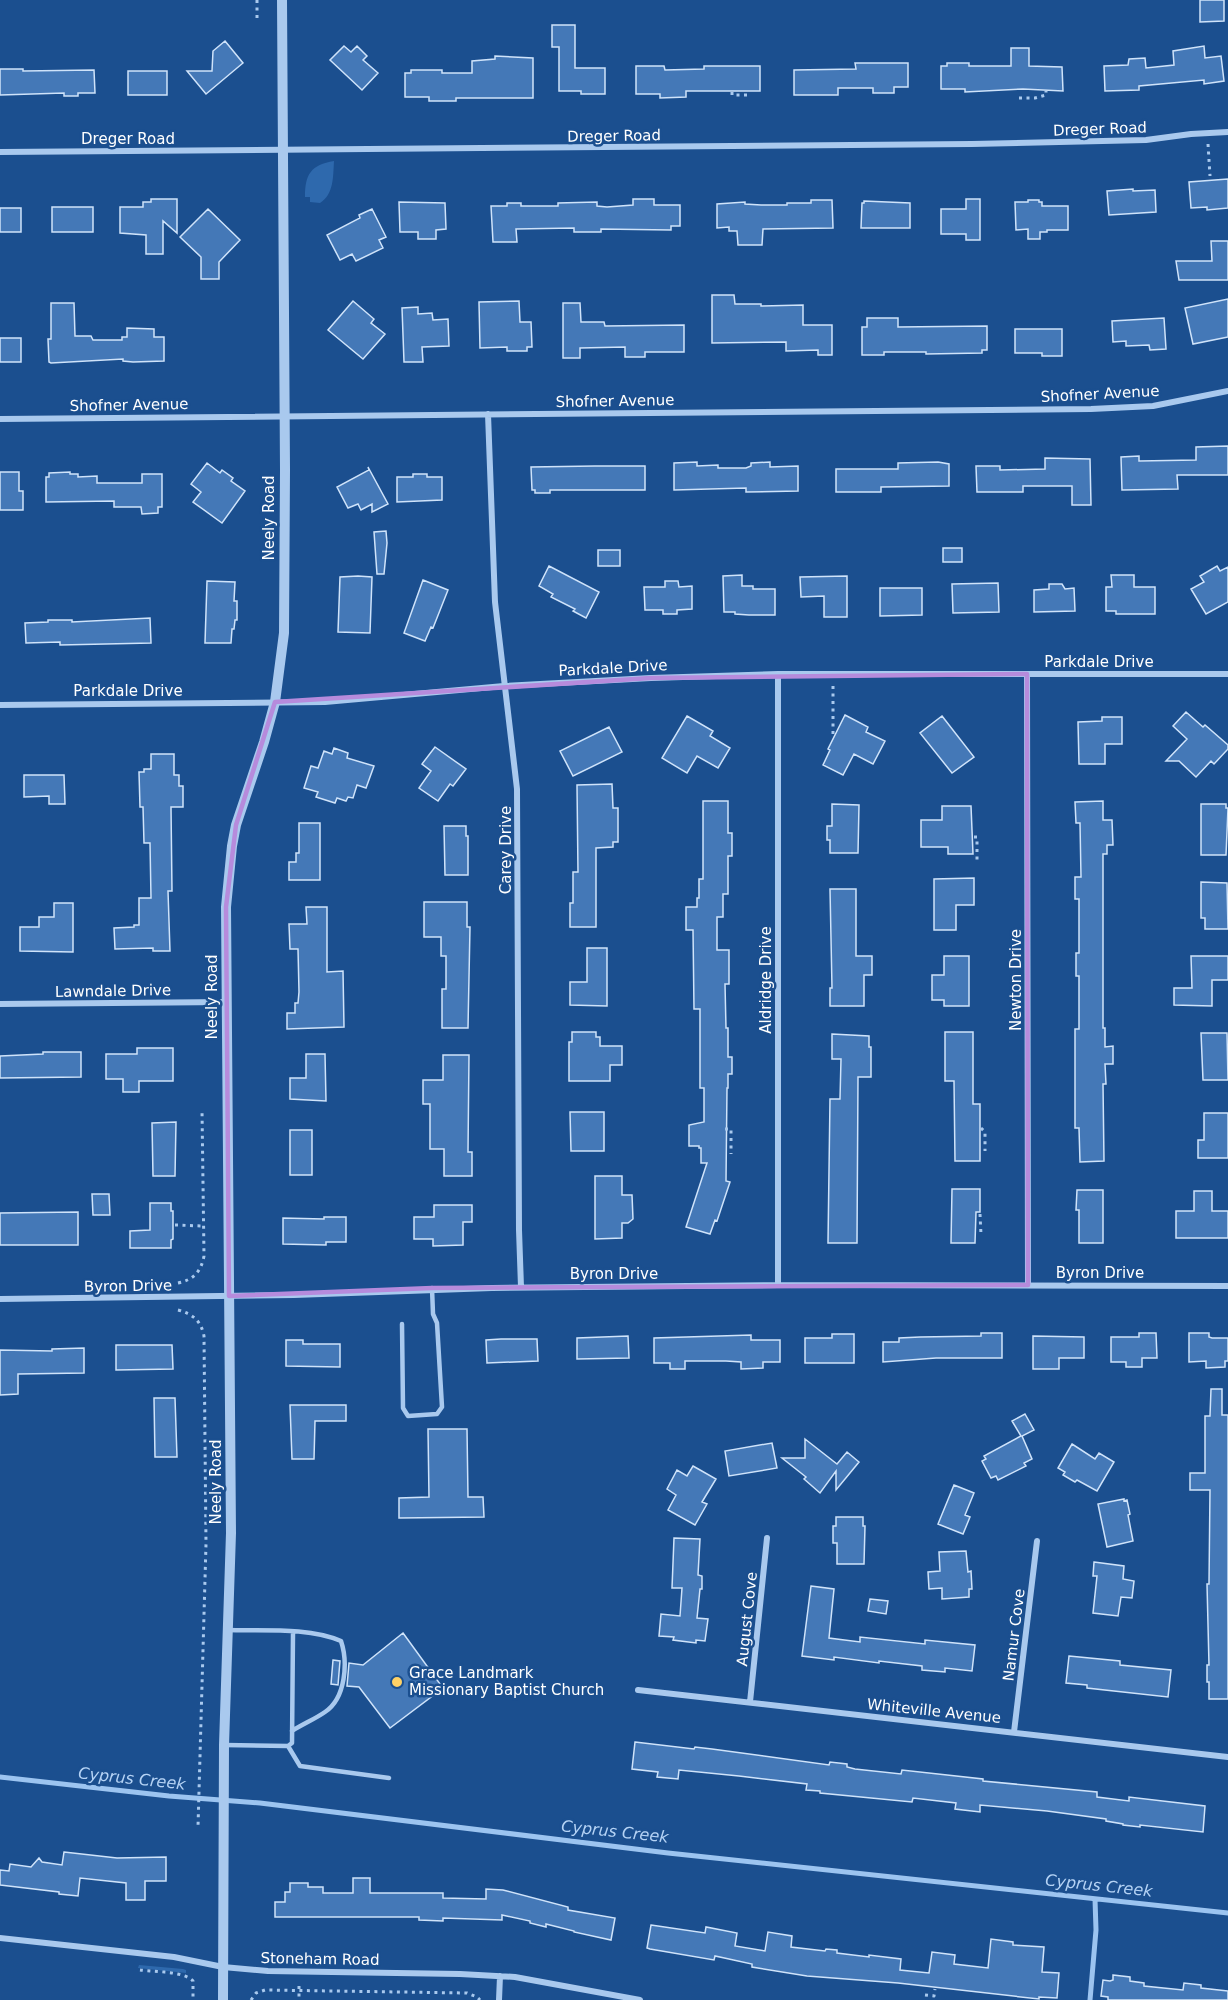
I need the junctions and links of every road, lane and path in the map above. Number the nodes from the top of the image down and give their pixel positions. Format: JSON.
{"nodes":[{"id":1,"x":257,"y":0,"type":"edge"},
{"id":2,"x":282,"y":0,"type":"edge"},
{"id":3,"x":257,"y":19,"type":"dead end"},
{"id":4,"x":1046,"y":91,"type":"dead end"},
{"id":5,"x":732,"y":92,"type":"dead end"},
{"id":6,"x":750,"y":95,"type":"dead end"},
{"id":7,"x":1019,"y":99,"type":"dead end"},
{"id":8,"x":1228,"y":132,"type":"edge"},
{"id":9,"x":1208,"y":144,"type":"dead end"},
{"id":10,"x":284,"y":151,"type":"junction"},
{"id":11,"x":0,"y":152,"type":"edge"},
{"id":12,"x":1210,"y":176,"type":"dead end"},
{"id":13,"x":1228,"y":391,"type":"edge"},
{"id":14,"x":488,"y":414,"type":"junction"},
{"id":15,"x":285,"y":416,"type":"junction"},
{"id":16,"x":0,"y":419,"type":"edge"},
{"id":17,"x":778,"y":674,"type":"junction"},
{"id":18,"x":1027,"y":674,"type":"junction"},
{"id":19,"x":1228,"y":674,"type":"edge"},
{"id":20,"x":833,"y":683,"type":"dead end"},
{"id":21,"x":504,"y":686,"type":"junction"},
{"id":22,"x":275,"y":702,"type":"junction"},
{"id":23,"x":0,"y":705,"type":"edge"},
{"id":24,"x":833,"y":734,"type":"dead end"},
{"id":25,"x":974,"y":837,"type":"dead end"},
{"id":26,"x":977,"y":863,"type":"dead end"},
{"id":27,"x":227,"y":1002,"type":"junction"},
{"id":28,"x":0,"y":1004,"type":"edge"},
{"id":29,"x":202,"y":1110,"type":"dead end"},
{"id":30,"x":981,"y":1128,"type":"dead end"},
{"id":31,"x":725,"y":1129,"type":"dead end"},
{"id":32,"x":985,"y":1151,"type":"dead end"},
{"id":33,"x":731,"y":1154,"type":"dead end"},
{"id":34,"x":980,"y":1214,"type":"dead end"},
{"id":35,"x":176,"y":1225,"type":"dead end"},
{"id":36,"x":203,"y":1226,"type":"junction"},
{"id":37,"x":981,"y":1235,"type":"dead end"},
{"id":38,"x":178,"y":1283,"type":"dead end"},
{"id":39,"x":778,"y":1285,"type":"junction"},
{"id":40,"x":1028,"y":1285,"type":"junction"},
{"id":41,"x":1228,"y":1286,"type":"edge"},
{"id":42,"x":521,"y":1287,"type":"junction"},
{"id":43,"x":432,"y":1288,"type":"junction"},
{"id":44,"x":229,"y":1296,"type":"junction"},
{"id":45,"x":0,"y":1299,"type":"edge"},
{"id":46,"x":178,"y":1310,"type":"dead end"},
{"id":47,"x":402,"y":1324,"type":"dead end"},
{"id":48,"x":767,"y":1538,"type":"dead end"},
{"id":49,"x":1037,"y":1541,"type":"dead end"},
{"id":50,"x":228,"y":1630,"type":"junction"},
{"id":51,"x":293,"y":1633,"type":"junction"},
{"id":52,"x":638,"y":1690,"type":"dead end"},
{"id":53,"x":750,"y":1702,"type":"junction"},
{"id":54,"x":292,"y":1731,"type":"junction"},
{"id":55,"x":1014,"y":1732,"type":"junction"},
{"id":56,"x":224,"y":1745,"type":"junction"},
{"id":57,"x":288,"y":1746,"type":"junction"},
{"id":58,"x":1228,"y":1757,"type":"edge"},
{"id":59,"x":389,"y":1778,"type":"dead end"},
{"id":60,"x":198,"y":1827,"type":"dead end"},
{"id":61,"x":0,"y":1938,"type":"edge"},
{"id":62,"x":223,"y":1967,"type":"junction"},
{"id":63,"x":140,"y":1970,"type":"dead end"},
{"id":64,"x":500,"y":1976,"type":"junction"},
{"id":65,"x":299,"y":1988,"type":"junction"},
{"id":66,"x":935,"y":1989,"type":"dead end"},
{"id":67,"x":925,"y":1995,"type":"dead end"},
{"id":68,"x":193,"y":2000,"type":"edge"},
{"id":69,"x":223,"y":2000,"type":"edge"},
{"id":70,"x":251,"y":2000,"type":"edge"},
{"id":71,"x":299,"y":2000,"type":"edge"},
{"id":72,"x":480,"y":2000,"type":"edge"},
{"id":73,"x":499,"y":2000,"type":"edge"},
{"id":74,"x":640,"y":2000,"type":"edge"}],
"edges":[{"from":1,"to":3,"type":"path"},
{"from":2,"to":10,"type":"street","name":"Neely Road"},
{"from":4,"to":7,"type":"path"},
{"from":5,"to":6,"type":"path"},
{"from":8,"to":10,"type":"street","name":"Dreger Road"},
{"from":9,"to":12,"type":"path"},
{"from":10,"to":11,"type":"street","name":"Dreger Road"},
{"from":10,"to":15,"type":"street","name":"Neely Road"},
{"from":13,"to":14,"type":"street","name":"Shofner Avenue"},
{"from":14,"to":15,"type":"street","name":"Shofner Avenue"},
{"from":14,"to":21,"type":"street","name":"Carey Drive"},
{"from":15,"to":16,"type":"street","name":"Shofner Avenue"},
{"from":15,"to":22,"type":"street","name":"Neely Road"},
{"from":17,"to":18,"type":"street","name":"Parkdale Drive"},
{"from":17,"to":21,"type":"street","name":"Parkdale Drive"},
{"from":17,"to":39,"type":"street","name":"Aldridge Drive"},
{"from":18,"to":19,"type":"street","name":"Parkdale Drive"},
{"from":18,"to":40,"type":"street","name":"Newton Drive"},
{"from":20,"to":24,"type":"path"},
{"from":21,"to":22,"type":"street","name":"Parkdale Drive"},
{"from":21,"to":42,"type":"street","name":"Carey Drive"},
{"from":22,"to":23,"type":"street","name":"Parkdale Drive"},
{"from":22,"to":27,"type":"street","name":"Neely Road"},
{"from":25,"to":26,"type":"path"},
{"from":27,"to":28,"type":"street","name":"Lawndale Drive"},
{"from":27,"to":44,"type":"street","name":"Neely Road"},
{"from":29,"to":36,"type":"path"},
{"from":30,"to":32,"type":"path"},
{"from":31,"to":33,"type":"path"},
{"from":34,"to":37,"type":"path"},
{"from":35,"to":36,"type":"path"},
{"from":36,"to":38,"type":"path"},
{"from":39,"to":40,"type":"street","name":"Byron Drive"},
{"from":39,"to":42,"type":"street","name":"Byron Drive"},
{"from":40,"to":41,"type":"street","name":"Byron Drive"},
{"from":42,"to":43,"type":"street","name":"Byron Drive"},
{"from":43,"to":44,"type":"street","name":"Byron Drive"},
{"from":43,"to":47,"type":"lane"},
{"from":44,"to":45,"type":"street","name":"Byron Drive"},
{"from":44,"to":50,"type":"street","name":"Neely Road"},
{"from":46,"to":60,"type":"path"},
{"from":48,"to":53,"type":"street","name":"August Cove"},
{"from":49,"to":55,"type":"street","name":"Namur Cove"},
{"from":50,"to":51,"type":"lane"},
{"from":50,"to":56,"type":"street","name":"Neely Road"},
{"from":51,"to":54,"type":"lane"},
{"from":51,"to":54,"type":"lane"},
{"from":52,"to":53,"type":"street","name":"Whiteville Avenue"},
{"from":53,"to":55,"type":"street","name":"Whiteville Avenue"},
{"from":54,"to":57,"type":"lane"},
{"from":55,"to":58,"type":"street","name":"Whiteville Avenue"},
{"from":56,"to":57,"type":"lane"},
{"from":56,"to":62,"type":"street","name":"Neely Road"},
{"from":57,"to":59,"type":"lane"},
{"from":61,"to":62,"type":"street","name":"Stoneham Road"},
{"from":62,"to":64,"type":"street","name":"Stoneham Road"},
{"from":62,"to":69,"type":"street","name":"Neely Road"},
{"from":63,"to":68,"type":"path"},
{"from":64,"to":73,"type":"street"},
{"from":64,"to":74,"type":"street","name":"Stoneham Road"},
{"from":65,"to":70,"type":"path"},
{"from":65,"to":71,"type":"path"},
{"from":65,"to":72,"type":"path"},
{"from":66,"to":67,"type":"path"}]}
